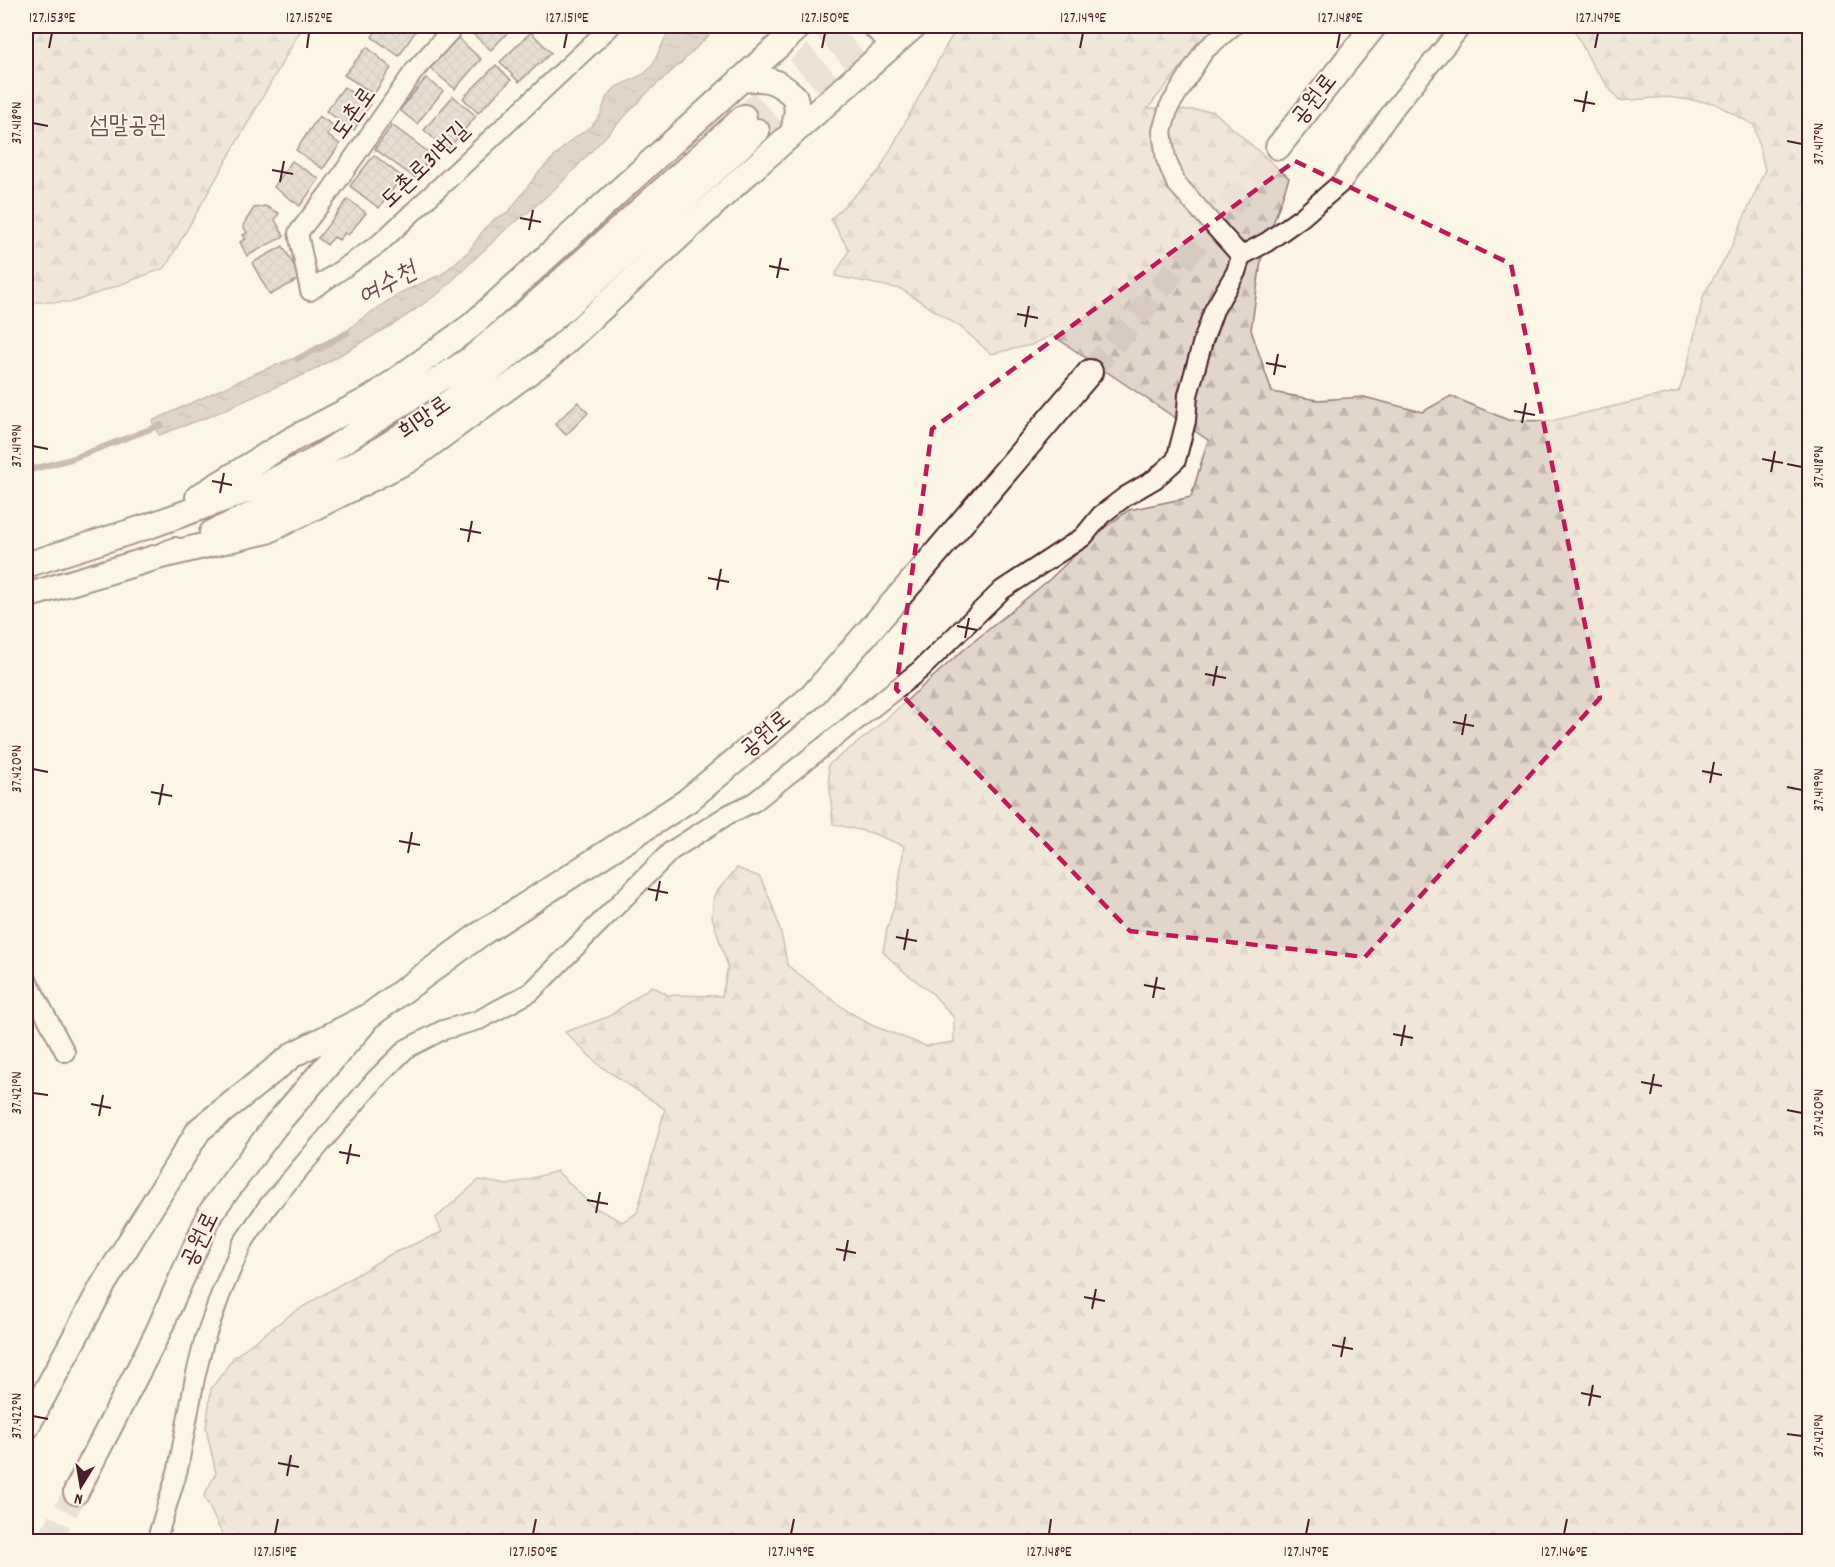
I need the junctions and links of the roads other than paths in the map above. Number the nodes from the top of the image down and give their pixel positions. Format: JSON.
{"nodes":[{"id":1,"x":454,"y":26,"type":"edge"},
{"id":2,"x":611,"y":26,"type":"edge"},
{"id":3,"x":800,"y":26,"type":"edge"},
{"id":4,"x":870,"y":26,"type":"edge"},
{"id":5,"x":914,"y":26,"type":"edge"},
{"id":6,"x":1233,"y":26,"type":"edge"},
{"id":7,"x":1374,"y":26,"type":"edge"},
{"id":8,"x":1462,"y":26,"type":"edge"},
{"id":9,"x":892,"y":45,"type":"junction"},
{"id":10,"x":740,"y":81,"type":"junction"},
{"id":11,"x":793,"y":133,"type":"junction"},
{"id":12,"x":1278,"y":147,"type":"tunnel mouth"},
{"id":13,"x":298,"y":233,"type":"joint"},
{"id":14,"x":1241,"y":256,"type":"junction"},
{"id":15,"x":1090,"y":372,"type":"tunnel mouth"},
{"id":16,"x":152,"y":525,"type":"junction"},
{"id":17,"x":161,"y":556,"type":"junction"},
{"id":18,"x":26,"y":565,"type":"edge"},
{"id":19,"x":26,"y":596,"type":"edge"},
{"id":20,"x":26,"y":978,"type":"edge"},
{"id":21,"x":369,"y":1016,"type":"junction"},
{"id":22,"x":65,"y":1052,"type":"dead end"},
{"id":23,"x":26,"y":1428,"type":"edge"},
{"id":24,"x":76,"y":1492,"type":"tunnel mouth"},
{"id":25,"x":156,"y":1542,"type":"edge"}],
"edges":[{"from":1,"to":13,"type":"street","name":"도촌로"},
{"from":2,"to":13,"type":"street","name":"도촌로31번길"},
{"from":3,"to":10,"type":"main road"},
{"from":4,"to":9,"type":"street"},
{"from":5,"to":9,"type":"main road"},
{"from":6,"to":14,"type":"street"},
{"from":7,"to":12,"type":"main road","name":"공원로"},
{"from":8,"to":14,"type":"street"},
{"from":9,"to":11,"type":"main road"},
{"from":10,"to":11,"type":"main road"},
{"from":10,"to":16,"type":"main road"},
{"from":11,"to":17,"type":"main road"},
{"from":14,"to":25,"type":"street"},
{"from":15,"to":21,"type":"main road","name":"공원로"},
{"from":16,"to":17,"type":"main road","name":"희망로"},
{"from":16,"to":18,"type":"main road","name":"희망로"},
{"from":17,"to":19,"type":"main road","name":"희망로"},
{"from":20,"to":22,"type":"street"},
{"from":21,"to":23,"type":"main road","name":"공원로"},
{"from":21,"to":24,"type":"main road","name":"공원로"}]}
